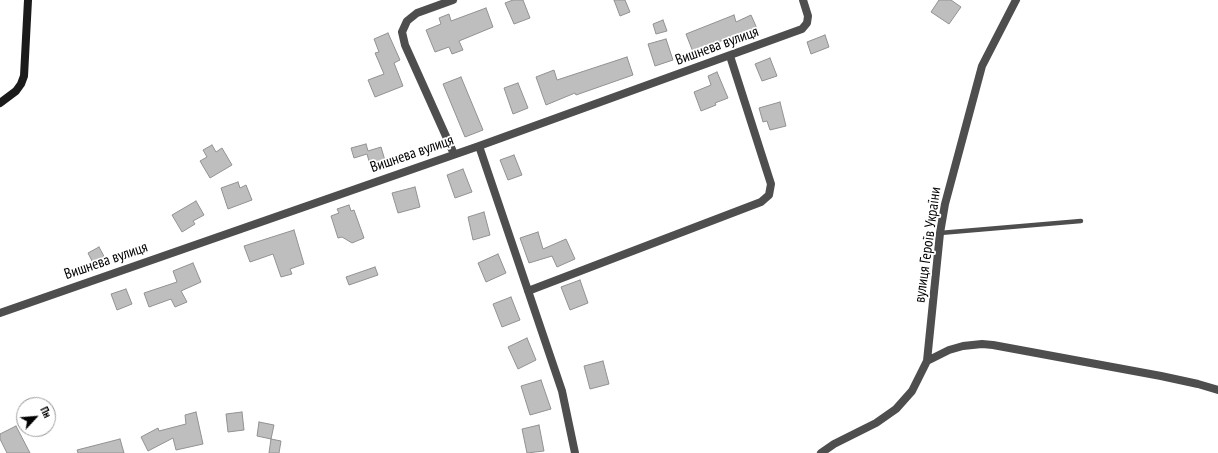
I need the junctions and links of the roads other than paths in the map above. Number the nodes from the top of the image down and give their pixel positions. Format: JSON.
{"nodes":[{"id":1,"x":28,"y":0,"type":"edge"},
{"id":2,"x":453,"y":0,"type":"edge"},
{"id":3,"x":802,"y":0,"type":"edge"},
{"id":4,"x":1016,"y":0,"type":"edge"},
{"id":5,"x":730,"y":56,"type":"junction"},
{"id":6,"x":0,"y":103,"type":"edge"},
{"id":7,"x":479,"y":146,"type":"junction"},
{"id":8,"x":454,"y":154,"type":"junction"},
{"id":9,"x":1081,"y":221,"type":"dead end"},
{"id":10,"x":940,"y":233,"type":"junction"},
{"id":11,"x":528,"y":291,"type":"junction"},
{"id":12,"x":0,"y":313,"type":"edge"},
{"id":13,"x":927,"y":362,"type":"junction"},
{"id":14,"x":1218,"y":390,"type":"edge"},
{"id":15,"x":575,"y":453,"type":"edge"},
{"id":16,"x":821,"y":453,"type":"edge"}],
"edges":[{"from":1,"to":6,"type":"street"},
{"from":2,"to":8,"type":"street"},
{"from":3,"to":5,"type":"street","name":"Вишнева вулиця"},
{"from":4,"to":10,"type":"street","name":"вулиця Героїв України"},
{"from":5,"to":7,"type":"street","name":"Вишнева вулиця"},
{"from":5,"to":11,"type":"street"},
{"from":7,"to":8,"type":"street","name":"Вишнева вулиця"},
{"from":7,"to":11,"type":"street"},
{"from":8,"to":12,"type":"street","name":"Вишнева вулиця"},
{"from":9,"to":10,"type":"lane"},
{"from":10,"to":13,"type":"street","name":"вулиця Героїв України"},
{"from":11,"to":15,"type":"street"},
{"from":13,"to":14,"type":"street"},
{"from":13,"to":16,"type":"street","name":"вулиця Героїв України"}]}
